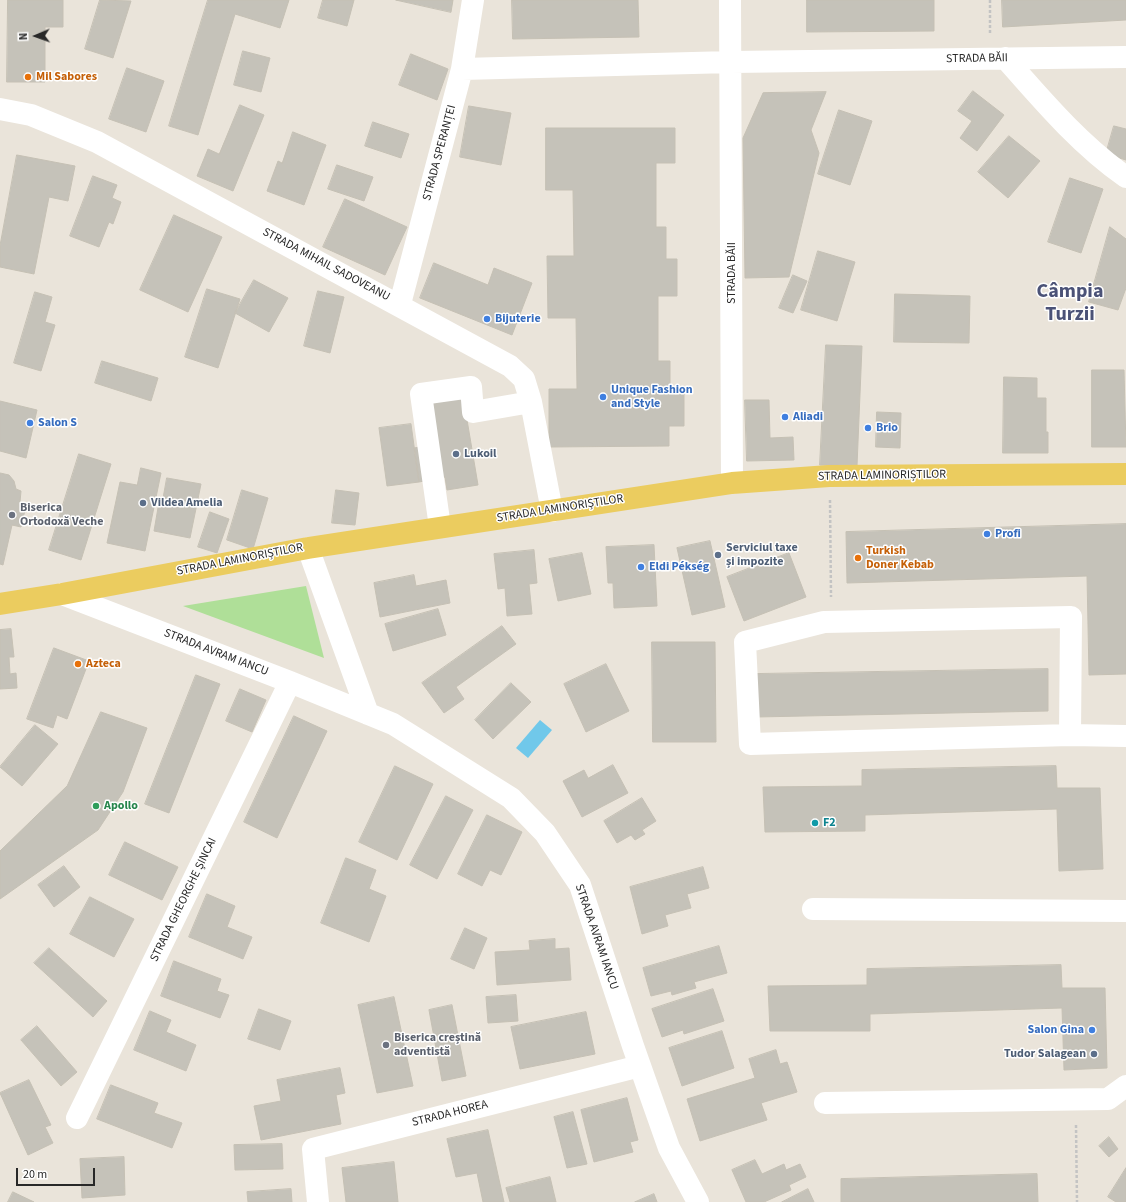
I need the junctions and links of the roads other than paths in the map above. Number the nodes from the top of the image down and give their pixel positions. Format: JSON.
{"nodes":[{"id":1,"x":473,"y":0,"type":"edge"},
{"id":2,"x":730,"y":0,"type":"edge"},
{"id":3,"x":1126,"y":57,"type":"edge"},
{"id":4,"x":998,"y":58,"type":"junction"},
{"id":5,"x":731,"y":62,"type":"junction"},
{"id":6,"x":462,"y":69,"type":"junction"},
{"id":7,"x":0,"y":108,"type":"edge"},
{"id":8,"x":1126,"y":177,"type":"edge"},
{"id":9,"x":400,"y":304,"type":"junction"},
{"id":10,"x":531,"y":402,"type":"junction"},
{"id":11,"x":1126,"y":474,"type":"edge"},
{"id":12,"x":732,"y":483,"type":"junction"},
{"id":13,"x":552,"y":511,"type":"junction"},
{"id":14,"x":440,"y":527,"type":"junction"},
{"id":15,"x":308,"y":548,"type":"junction"},
{"id":16,"x":62,"y":594,"type":"junction"},
{"id":17,"x":0,"y":604,"type":"edge"},
{"id":18,"x":348,"y":659,"type":"junction"},
{"id":19,"x":290,"y":682,"type":"junction"},
{"id":20,"x":316,"y":692,"type":"junction"},
{"id":21,"x":368,"y":714,"type":"junction"},
{"id":22,"x":1070,"y":735,"type":"junction"},
{"id":23,"x":1126,"y":736,"type":"edge"},
{"id":24,"x":813,"y":909,"type":"dead end"},
{"id":25,"x":1126,"y":911,"type":"edge"},
{"id":26,"x":640,"y":1066,"type":"junction"},
{"id":27,"x":1126,"y":1086,"type":"edge"},
{"id":28,"x":825,"y":1103,"type":"dead end"},
{"id":29,"x":77,"y":1118,"type":"dead end"},
{"id":30,"x":318,"y":1202,"type":"edge"},
{"id":31,"x":698,"y":1202,"type":"edge"}],
"edges":[{"from":1,"to":6,"type":"street","name":"STRADA SPERANȚEI"},
{"from":2,"to":5,"type":"street"},
{"from":3,"to":4,"type":"street","name":"STRADA BĂII"},
{"from":4,"to":5,"type":"street","name":"STRADA BĂII"},
{"from":4,"to":8,"type":"street"},
{"from":5,"to":6,"type":"street","name":"STRADA BĂII"},
{"from":5,"to":12,"type":"street","name":"STRADA BĂII"},
{"from":6,"to":9,"type":"street","name":"STRADA SPERANȚEI"},
{"from":7,"to":9,"type":"street","name":"STRADA MIHAIL SADOVEANU"},
{"from":9,"to":10,"type":"street","name":"STRADA MIHAIL SADOVEANU"},
{"from":10,"to":13,"type":"street","name":"STRADA MIHAIL SADOVEANU"},
{"from":10,"to":14,"type":"street"},
{"from":11,"to":12,"type":"main road","name":"STRADA LAMINORIȘTILOR"},
{"from":12,"to":13,"type":"main road","name":"STRADA LAMINORIȘTILOR"},
{"from":13,"to":14,"type":"main road","name":"STRADA LAMINORIȘTILOR"},
{"from":14,"to":15,"type":"main road","name":"STRADA LAMINORIȘTILOR"},
{"from":15,"to":16,"type":"main road","name":"STRADA LAMINORIȘTILOR"},
{"from":15,"to":18,"type":"street"},
{"from":16,"to":17,"type":"main road","name":"STRADA LAMINORIȘTILOR"},
{"from":16,"to":19,"type":"street","name":"STRADA AVRAM IANCU"},
{"from":18,"to":20,"type":"street"},
{"from":18,"to":21,"type":"street"},
{"from":19,"to":20,"type":"street","name":"STRADA AVRAM IANCU"},
{"from":19,"to":29,"type":"street","name":"STRADA GHEORGHE ȘINCAI"},
{"from":20,"to":21,"type":"street","name":"STRADA AVRAM IANCU"},
{"from":21,"to":26,"type":"street","name":"STRADA AVRAM IANCU"},
{"from":22,"to":22,"type":"street"},
{"from":22,"to":23,"type":"street"},
{"from":24,"to":25,"type":"street"},
{"from":26,"to":30,"type":"street","name":"STRADA HOREA"},
{"from":26,"to":31,"type":"street","name":"STRADA AVRAM IANCU"},
{"from":27,"to":28,"type":"street"}]}
